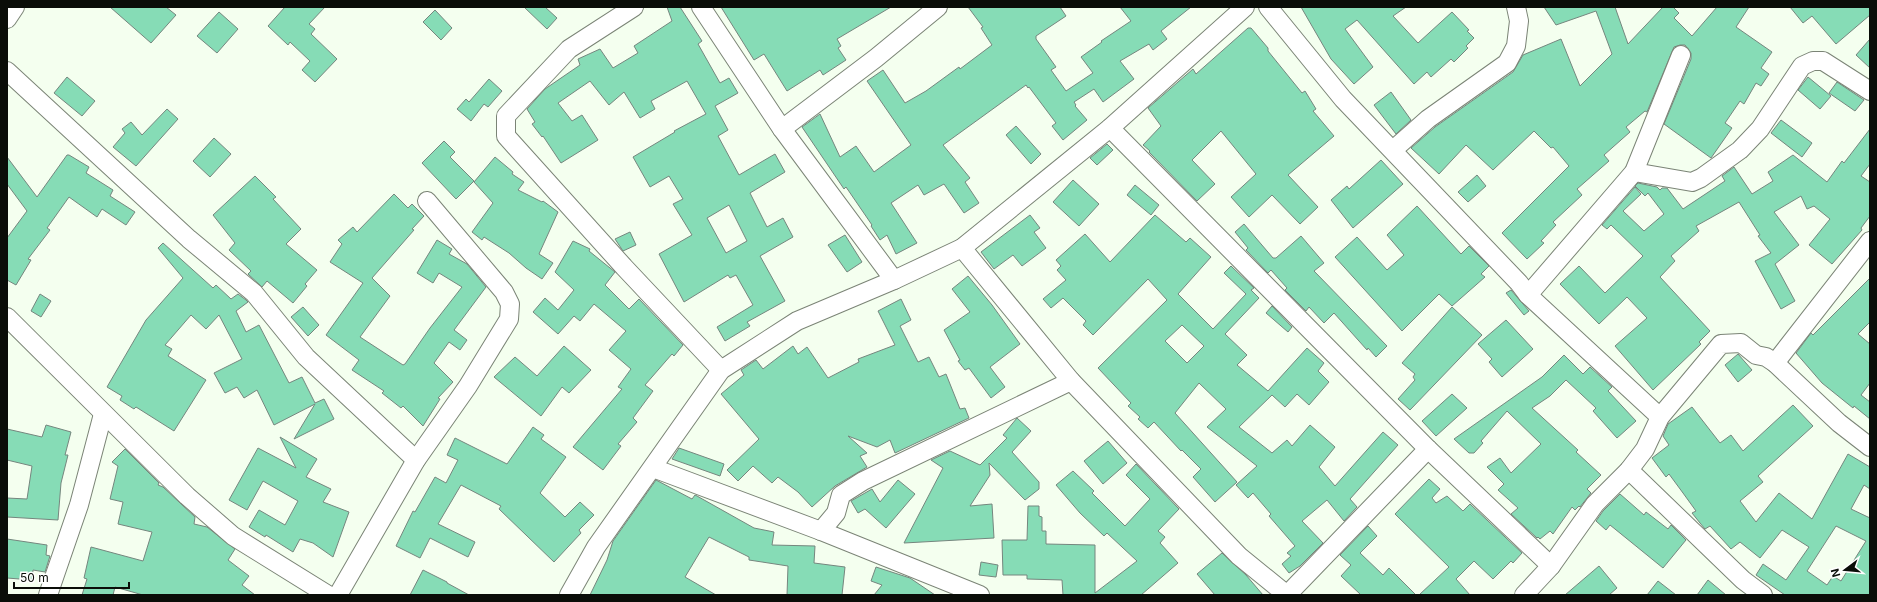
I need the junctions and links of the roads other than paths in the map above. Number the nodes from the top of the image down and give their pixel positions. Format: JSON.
{"nodes":[{"id":1,"x":15,"y":7,"type":"edge"},
{"id":2,"x":634,"y":7,"type":"edge"},
{"id":3,"x":701,"y":7,"type":"edge"},
{"id":4,"x":938,"y":7,"type":"edge"},
{"id":5,"x":1245,"y":7,"type":"edge"},
{"id":6,"x":1268,"y":7,"type":"edge"},
{"id":7,"x":1516,"y":7,"type":"edge"},
{"id":8,"x":7,"y":19,"type":"edge"},
{"id":9,"x":1681,"y":55,"type":"dead end"},
{"id":10,"x":7,"y":71,"type":"edge"},
{"id":11,"x":1870,"y":91,"type":"edge"},
{"id":12,"x":1110,"y":128,"type":"junction"},
{"id":13,"x":782,"y":129,"type":"junction"},
{"id":14,"x":1393,"y":150,"type":"junction"},
{"id":15,"x":1634,"y":172,"type":"junction"},
{"id":16,"x":427,"y":201,"type":"dead end"},
{"id":17,"x":1870,"y":241,"type":"edge"},
{"id":18,"x":962,"y":248,"type":"junction"},
{"id":19,"x":894,"y":280,"type":"junction"},
{"id":20,"x":1528,"y":295,"type":"junction"},
{"id":21,"x":7,"y":317,"type":"edge"},
{"id":22,"x":1775,"y":363,"type":"junction"},
{"id":23,"x":721,"y":370,"type":"junction"},
{"id":24,"x":1071,"y":381,"type":"junction"},
{"id":25,"x":103,"y":414,"type":"junction"},
{"id":26,"x":1660,"y":417,"type":"junction"},
{"id":27,"x":1870,"y":446,"type":"edge"},
{"id":28,"x":1428,"y":449,"type":"junction"},
{"id":29,"x":416,"y":460,"type":"junction"},
{"id":30,"x":653,"y":468,"type":"junction"},
{"id":31,"x":1629,"y":470,"type":"junction"},
{"id":32,"x":821,"y":531,"type":"junction"},
{"id":33,"x":1551,"y":566,"type":"junction"},
{"id":34,"x":48,"y":595,"type":"edge"},
{"id":35,"x":328,"y":595,"type":"edge"},
{"id":36,"x":338,"y":595,"type":"edge"},
{"id":37,"x":569,"y":595,"type":"edge"},
{"id":38,"x":980,"y":595,"type":"edge"},
{"id":39,"x":1287,"y":595,"type":"edge"},
{"id":40,"x":1524,"y":595,"type":"edge"},
{"id":41,"x":1763,"y":595,"type":"edge"}],
"edges":[{"from":1,"to":8,"type":"street"},
{"from":2,"to":23,"type":"street"},
{"from":3,"to":13,"type":"street"},
{"from":4,"to":13,"type":"street"},
{"from":5,"to":12,"type":"street"},
{"from":6,"to":14,"type":"street"},
{"from":7,"to":14,"type":"street"},
{"from":9,"to":15,"type":"street"},
{"from":10,"to":29,"type":"street"},
{"from":11,"to":15,"type":"street"},
{"from":12,"to":18,"type":"street"},
{"from":12,"to":28,"type":"street"},
{"from":13,"to":19,"type":"street"},
{"from":14,"to":20,"type":"street"},
{"from":15,"to":20,"type":"street"},
{"from":16,"to":29,"type":"street"},
{"from":17,"to":22,"type":"street"},
{"from":18,"to":19,"type":"street"},
{"from":18,"to":24,"type":"street"},
{"from":19,"to":23,"type":"street"},
{"from":20,"to":26,"type":"street"},
{"from":21,"to":25,"type":"street"},
{"from":22,"to":26,"type":"street"},
{"from":22,"to":27,"type":"street"},
{"from":23,"to":30,"type":"street"},
{"from":24,"to":32,"type":"street"},
{"from":24,"to":39,"type":"street"},
{"from":25,"to":34,"type":"street"},
{"from":25,"to":35,"type":"street"},
{"from":26,"to":31,"type":"street"},
{"from":28,"to":33,"type":"street"},
{"from":28,"to":39,"type":"street"},
{"from":29,"to":36,"type":"street"},
{"from":30,"to":32,"type":"street"},
{"from":30,"to":37,"type":"street"},
{"from":31,"to":33,"type":"street"},
{"from":31,"to":41,"type":"street"},
{"from":32,"to":38,"type":"street"},
{"from":33,"to":40,"type":"street"}]}
